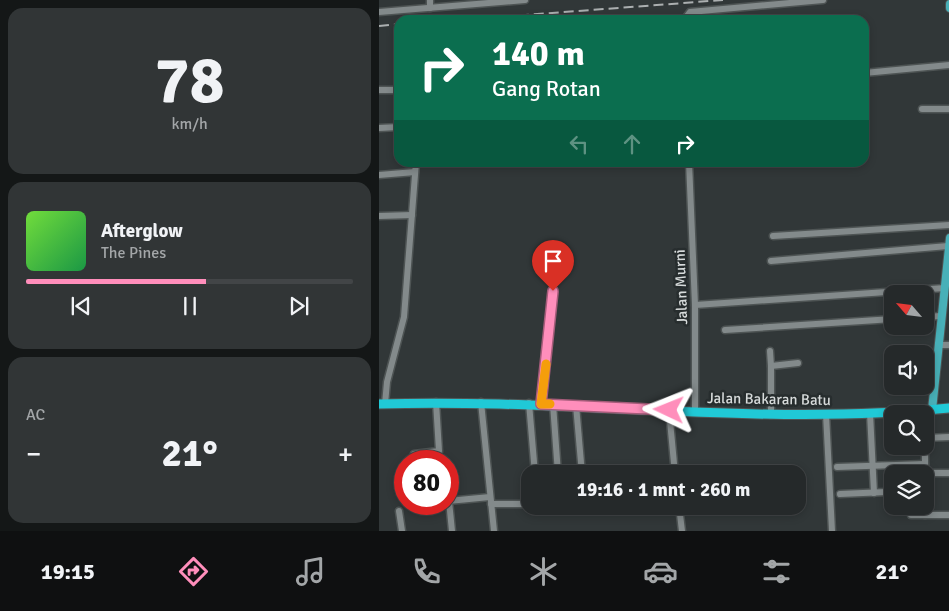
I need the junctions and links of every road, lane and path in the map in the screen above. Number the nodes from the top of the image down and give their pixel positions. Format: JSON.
{"nodes":[{"id":1,"x":430,"y":0,"type":"edge"},
{"id":2,"x":525,"y":0,"type":"edge"},
{"id":3,"x":823,"y":0,"type":"edge"},
{"id":4,"x":949,"y":4,"type":"edge"},
{"id":5,"x":429,"y":8,"type":"junction"},
{"id":6,"x":949,"y":8,"type":"edge"},
{"id":7,"x":379,"y":12,"type":"edge"},
{"id":8,"x":688,"y":15,"type":"edge"},
{"id":9,"x":949,"y":65,"type":"edge"},
{"id":10,"x":869,"y":73,"type":"edge"},
{"id":11,"x":379,"y":90,"type":"edge"},
{"id":12,"x":394,"y":90,"type":"edge"},
{"id":13,"x":922,"y":109,"type":"dead end"},
{"id":14,"x":949,"y":110,"type":"edge"},
{"id":15,"x":394,"y":127,"type":"edge"},
{"id":16,"x":379,"y":128,"type":"edge"},
{"id":17,"x":416,"y":167,"type":"edge"},
{"id":18,"x":689,"y":167,"type":"edge"},
{"id":19,"x":415,"y":172,"type":"junction"},
{"id":20,"x":379,"y":174,"type":"edge"},
{"id":21,"x":412,"y":215,"type":"junction"},
{"id":22,"x":379,"y":216,"type":"edge"},
{"id":23,"x":949,"y":225,"type":"edge"},
{"id":24,"x":773,"y":236,"type":"dead end"},
{"id":25,"x":949,"y":242,"type":"edge"},
{"id":26,"x":771,"y":261,"type":"dead end"},
{"id":27,"x":945,"y":288,"type":"junction"},
{"id":28,"x":553,"y":291,"type":"dead end"},
{"id":29,"x":946,"y":298,"type":"edge"},
{"id":30,"x":695,"y":305,"type":"junction"},
{"id":31,"x":941,"y":316,"type":"junction"},
{"id":32,"x":934,"y":317,"type":"edge"},
{"id":33,"x":884,"y":321,"type":"edge"},
{"id":34,"x":725,"y":330,"type":"dead end"},
{"id":35,"x":939,"y":345,"type":"junction"},
{"id":36,"x":949,"y":345,"type":"edge"},
{"id":37,"x":771,"y":351,"type":"dead end"},
{"id":38,"x":798,"y":363,"type":"dead end"},
{"id":39,"x":771,"y":366,"type":"junction"},
{"id":40,"x":436,"y":402,"type":"junction"},
{"id":41,"x":481,"y":402,"type":"junction"},
{"id":42,"x":382,"y":404,"type":"edge"},
{"id":43,"x":529,"y":404,"type":"junction"},
{"id":44,"x":541,"y":404,"type":"junction"},
{"id":45,"x":553,"y":404,"type":"junction"},
{"id":46,"x":576,"y":405,"type":"junction"},
{"id":47,"x":930,"y":405,"type":"edge"},
{"id":48,"x":949,"y":408,"type":"edge"},
{"id":49,"x":669,"y":410,"type":"junction"},
{"id":50,"x":934,"y":410,"type":"edge"},
{"id":51,"x":695,"y":412,"type":"junction"},
{"id":52,"x":884,"y":412,"type":"edge"},
{"id":53,"x":870,"y":413,"type":"junction"},
{"id":54,"x":826,"y":414,"type":"junction"},
{"id":55,"x":771,"y":415,"type":"junction"},
{"id":56,"x":949,"y":437,"type":"edge"},
{"id":57,"x":934,"y":438,"type":"edge"},
{"id":58,"x":439,"y":450,"type":"edge"},
{"id":59,"x":925,"y":455,"type":"edge"},
{"id":60,"x":925,"y":464,"type":"joint"},
{"id":61,"x":534,"y":465,"type":"edge"},
{"id":62,"x":557,"y":465,"type":"edge"},
{"id":63,"x":581,"y":465,"type":"edge"},
{"id":64,"x":674,"y":465,"type":"edge"},
{"id":65,"x":837,"y":467,"type":"dead end"},
{"id":66,"x":873,"y":467,"type":"junction"},
{"id":67,"x":949,"y":473,"type":"edge"},
{"id":68,"x":934,"y":474,"type":"edge"},
{"id":69,"x":884,"y":492,"type":"edge"},
{"id":70,"x":874,"y":493,"type":"junction"},
{"id":71,"x":840,"y":494,"type":"dead end"},
{"id":72,"x":491,"y":500,"type":"junction"},
{"id":73,"x":459,"y":501,"type":"edge"},
{"id":74,"x":521,"y":503,"type":"edge"},
{"id":75,"x":949,"y":514,"type":"edge"},
{"id":76,"x":400,"y":515,"type":"edge"},
{"id":77,"x":450,"y":515,"type":"edge"},
{"id":78,"x":680,"y":515,"type":"edge"},
{"id":79,"x":934,"y":515,"type":"edge"},
{"id":80,"x":402,"y":531,"type":"edge"},
{"id":81,"x":451,"y":531,"type":"edge"},
{"id":82,"x":494,"y":531,"type":"edge"},
{"id":83,"x":682,"y":531,"type":"edge"},
{"id":84,"x":832,"y":531,"type":"edge"}],
"edges":[{"from":1,"to":5,"type":"street"},
{"from":2,"to":5,"type":"street"},
{"from":3,"to":8,"type":"street"},
{"from":4,"to":6,"type":"main road"},
{"from":5,"to":7,"type":"street"},
{"from":9,"to":10,"type":"street"},
{"from":11,"to":12,"type":"street"},
{"from":13,"to":14,"type":"street"},
{"from":15,"to":16,"type":"street"},
{"from":17,"to":19,"type":"street"},
{"from":18,"to":30,"type":"street","name":"Jalan Murni"},
{"from":19,"to":20,"type":"street"},
{"from":19,"to":21,"type":"street"},
{"from":21,"to":22,"type":"street"},
{"from":21,"to":42,"type":"street"},
{"from":23,"to":24,"type":"street"},
{"from":25,"to":26,"type":"street"},
{"from":25,"to":27,"type":"main road"},
{"from":27,"to":29,"type":"main road"},
{"from":27,"to":30,"type":"street"},
{"from":28,"to":44,"type":"street"},
{"from":29,"to":31,"type":"main road"},
{"from":30,"to":51,"type":"street","name":"Jalan Murni"},
{"from":31,"to":32,"type":"street"},
{"from":31,"to":35,"type":"main road"},
{"from":33,"to":34,"type":"street"},
{"from":35,"to":36,"type":"street"},
{"from":35,"to":47,"type":"main road"},
{"from":37,"to":39,"type":"street"},
{"from":38,"to":39,"type":"street"},
{"from":39,"to":55,"type":"street"},
{"from":40,"to":41,"type":"highway","name":"Jalan Bakaran Batu"},
{"from":40,"to":42,"type":"highway","name":"Jalan Bakaran Batu"},
{"from":40,"to":58,"type":"street"},
{"from":41,"to":43,"type":"highway","name":"Jalan Bakaran Batu"},
{"from":41,"to":72,"type":"street"},
{"from":43,"to":44,"type":"highway","name":"Jalan Bakaran Batu"},
{"from":43,"to":61,"type":"street"},
{"from":44,"to":45,"type":"highway","name":"Jalan Bakaran Batu"},
{"from":45,"to":46,"type":"highway","name":"Jalan Bakaran Batu"},
{"from":45,"to":62,"type":"street"},
{"from":46,"to":49,"type":"highway","name":"Jalan Bakaran Batu"},
{"from":46,"to":63,"type":"street"},
{"from":48,"to":50,"type":"highway","name":"Jalan Bakaran Batu"},
{"from":49,"to":51,"type":"highway","name":"Jalan Bakaran Batu"},
{"from":49,"to":64,"type":"street"},
{"from":51,"to":55,"type":"highway","name":"Jalan Bakaran Batu"},
{"from":52,"to":53,"type":"highway","name":"Jalan Bakaran Batu"},
{"from":53,"to":54,"type":"highway","name":"Jalan Bakaran Batu"},
{"from":53,"to":66,"type":"street"},
{"from":54,"to":55,"type":"highway","name":"Jalan Bakaran Batu"},
{"from":54,"to":84,"type":"street"},
{"from":56,"to":57,"type":"street"},
{"from":59,"to":60,"type":"street"},
{"from":60,"to":66,"type":"street"},
{"from":65,"to":66,"type":"street"},
{"from":66,"to":70,"type":"street"},
{"from":67,"to":68,"type":"street"},
{"from":69,"to":70,"type":"street"},
{"from":70,"to":71,"type":"street"},
{"from":72,"to":73,"type":"street"},
{"from":72,"to":74,"type":"street"},
{"from":72,"to":82,"type":"street"},
{"from":75,"to":79,"type":"street"},
{"from":76,"to":80,"type":"street"},
{"from":77,"to":81,"type":"street"},
{"from":78,"to":83,"type":"street"}]}
